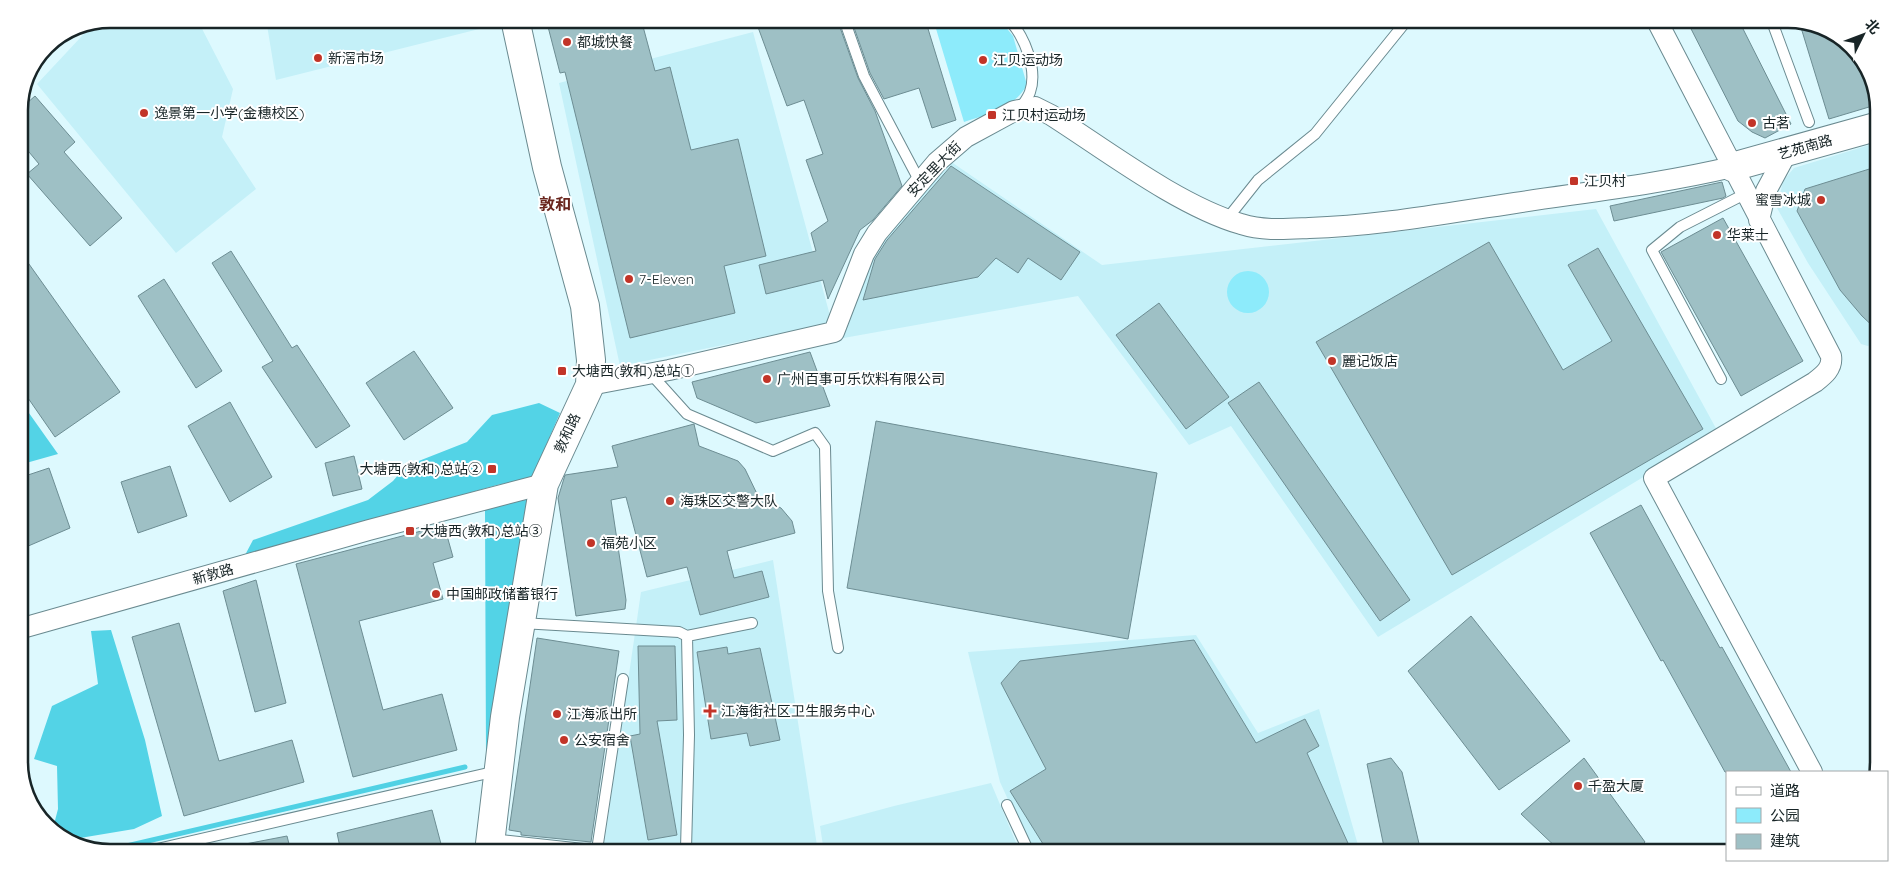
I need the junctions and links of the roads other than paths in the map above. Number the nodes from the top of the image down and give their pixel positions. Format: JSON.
{"nodes":[{"id":1,"x":517,"y":28,"type":"edge"},
{"id":2,"x":847,"y":28,"type":"edge"},
{"id":3,"x":1014,"y":28,"type":"edge"},
{"id":4,"x":1401,"y":28,"type":"edge"},
{"id":5,"x":1661,"y":28,"type":"edge"},
{"id":6,"x":1774,"y":28,"type":"edge"},
{"id":7,"x":1020,"y":109,"type":"junction"},
{"id":8,"x":1809,"y":122,"type":"dead end"},
{"id":9,"x":1870,"y":129,"type":"edge"},
{"id":10,"x":1787,"y":152,"type":"junction"},
{"id":11,"x":1732,"y":167,"type":"junction"},
{"id":12,"x":920,"y":182,"type":"junction"},
{"id":13,"x":1746,"y":194,"type":"junction"},
{"id":14,"x":1227,"y":219,"type":"junction"},
{"id":15,"x":1759,"y":220,"type":"junction"},
{"id":16,"x":651,"y":374,"type":"junction"},
{"id":17,"x":1721,"y":379,"type":"dead end"},
{"id":18,"x":590,"y":385,"type":"junction"},
{"id":19,"x":544,"y":484,"type":"junction"},
{"id":20,"x":520,"y":623,"type":"junction"},
{"id":21,"x":752,"y":623,"type":"dead end"},
{"id":22,"x":28,"y":627,"type":"edge"},
{"id":23,"x":688,"y":636,"type":"junction"},
{"id":24,"x":838,"y":648,"type":"dead end"},
{"id":25,"x":623,"y":679,"type":"dead end"},
{"id":26,"x":498,"y":771,"type":"junction"},
{"id":27,"x":1811,"y":771,"type":"edge"},
{"id":28,"x":1007,"y":805,"type":"dead end"},
{"id":29,"x":196,"y":844,"type":"edge"},
{"id":30,"x":490,"y":844,"type":"edge"},
{"id":31,"x":594,"y":844,"type":"edge"},
{"id":32,"x":686,"y":844,"type":"edge"},
{"id":33,"x":1025,"y":844,"type":"edge"}],
"edges":[{"from":1,"to":18,"type":"street","name":"敦和路"},
{"from":2,"to":12,"type":"lane"},
{"from":3,"to":7,"type":"lane"},
{"from":4,"to":14,"type":"lane"},
{"from":5,"to":11,"type":"street"},
{"from":6,"to":8,"type":"lane"},
{"from":7,"to":12,"type":"street","name":"安定里大街"},
{"from":7,"to":14,"type":"street"},
{"from":9,"to":10,"type":"street","name":"艺苑南路"},
{"from":10,"to":11,"type":"street","name":"艺苑南路"},
{"from":10,"to":15,"type":"street"},
{"from":11,"to":13,"type":"street"},
{"from":11,"to":14,"type":"street"},
{"from":12,"to":16,"type":"street","name":"安定里大街"},
{"from":13,"to":15,"type":"street"},
{"from":13,"to":17,"type":"lane"},
{"from":15,"to":27,"type":"street"},
{"from":16,"to":18,"type":"street"},
{"from":16,"to":24,"type":"lane"},
{"from":18,"to":19,"type":"street","name":"敦和路"},
{"from":19,"to":20,"type":"street","name":"敦和路"},
{"from":19,"to":22,"type":"street","name":"新敦路"},
{"from":20,"to":23,"type":"lane"},
{"from":20,"to":26,"type":"street","name":"敦和路"},
{"from":21,"to":23,"type":"lane"},
{"from":23,"to":32,"type":"lane"},
{"from":25,"to":31,"type":"lane"},
{"from":26,"to":29,"type":"lane"},
{"from":26,"to":30,"type":"street","name":"敦和路"},
{"from":28,"to":33,"type":"lane"}]}
